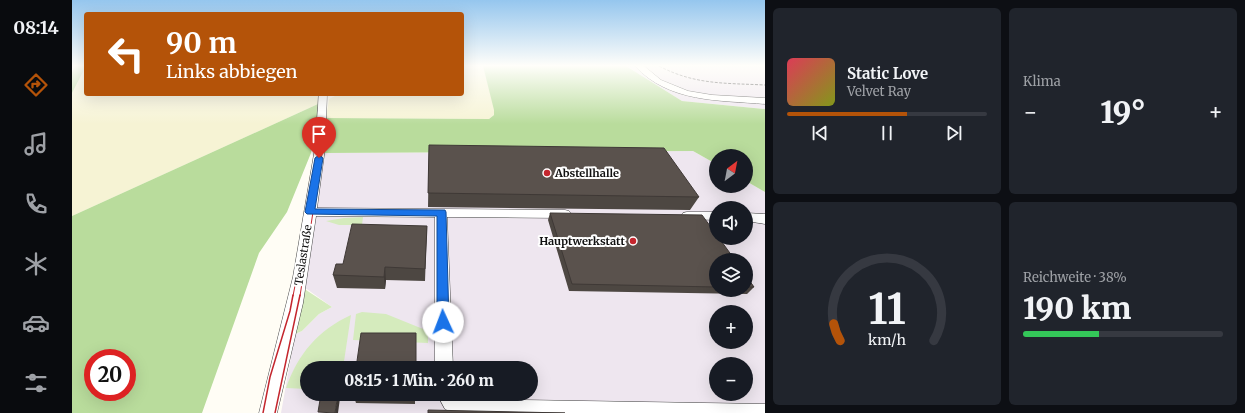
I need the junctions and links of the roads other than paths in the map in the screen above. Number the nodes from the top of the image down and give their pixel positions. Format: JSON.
{"nodes":[{"id":1,"x":665,"y":85,"type":"edge"},
{"id":2,"x":323,"y":96,"type":"edge"},
{"id":3,"x":765,"y":100,"type":"edge"},
{"id":4,"x":310,"y":212,"type":"junction"},
{"id":5,"x":441,"y":212,"type":"junction"},
{"id":6,"x":576,"y":214,"type":"edge"},
{"id":7,"x":671,"y":216,"type":"edge"},
{"id":8,"x":709,"y":216,"type":"edge"},
{"id":9,"x":753,"y":218,"type":"edge"},
{"id":10,"x":765,"y":219,"type":"edge"},
{"id":11,"x":444,"y":361,"type":"edge"},
{"id":12,"x":450,"y":401,"type":"edge"},
{"id":13,"x":765,"y":412,"type":"edge"},
{"id":14,"x":268,"y":413,"type":"edge"}],
"edges":[{"from":1,"to":3,"type":"street"},
{"from":2,"to":4,"type":"street","name":"Teslastraße"},
{"from":4,"to":5,"type":"street"},
{"from":4,"to":14,"type":"street","name":"Teslastraße"},
{"from":5,"to":6,"type":"street"},
{"from":5,"to":11,"type":"street"},
{"from":7,"to":8,"type":"street"},
{"from":9,"to":10,"type":"street"},
{"from":12,"to":13,"type":"street"}]}
